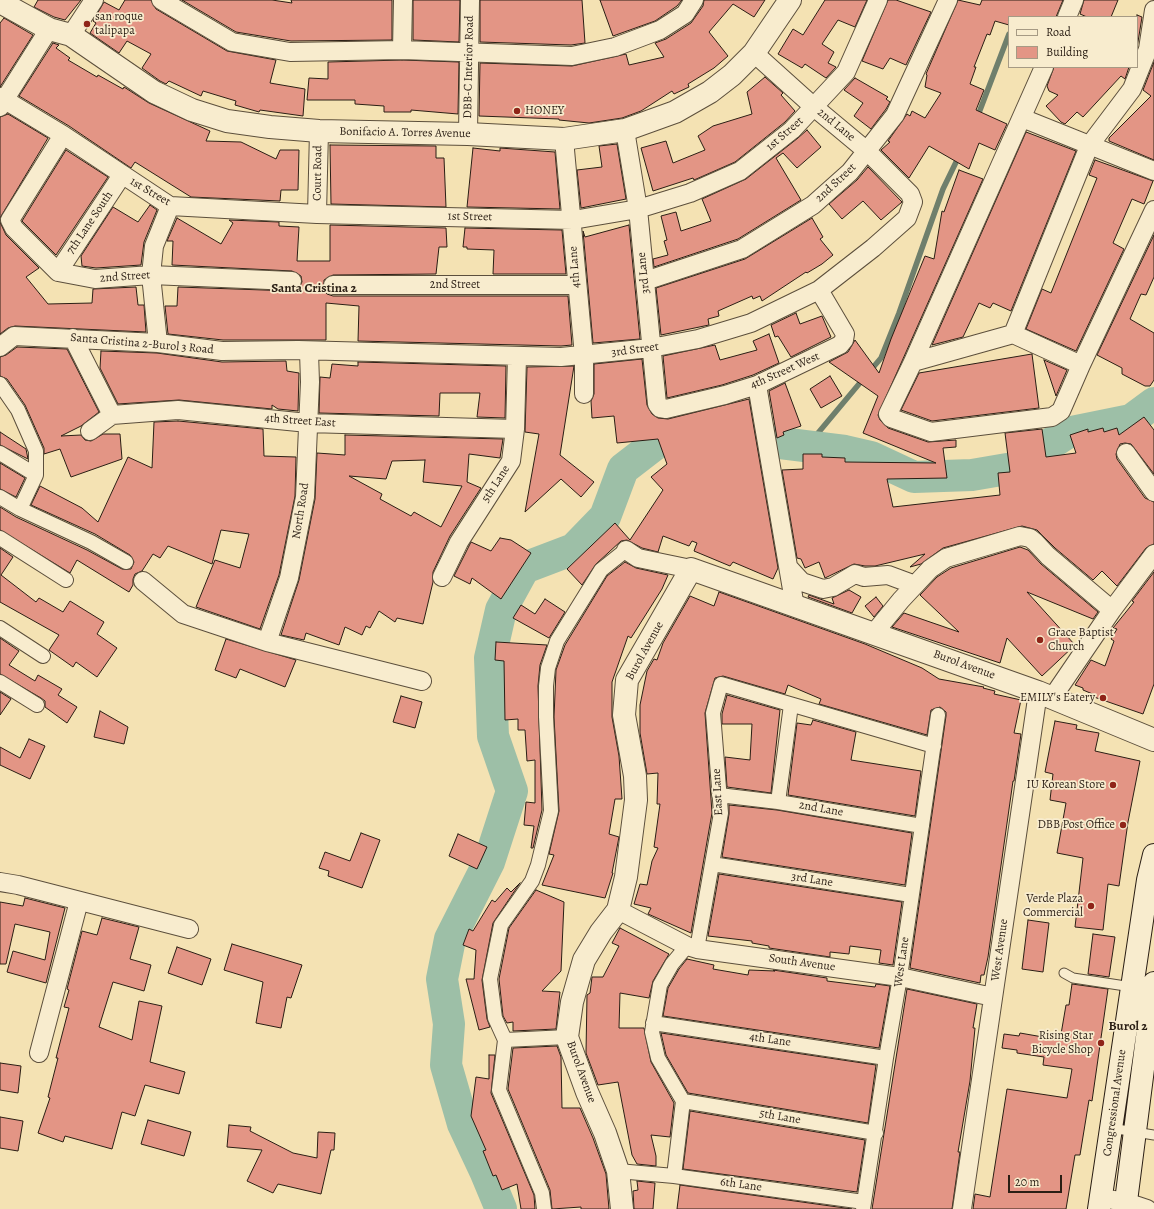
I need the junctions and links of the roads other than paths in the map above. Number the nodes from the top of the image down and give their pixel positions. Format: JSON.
{"nodes":[{"id":1,"x":94,"y":0,"type":"edge"},
{"id":2,"x":161,"y":0,"type":"edge"},
{"id":3,"x":403,"y":0,"type":"edge"},
{"id":4,"x":470,"y":0,"type":"edge"},
{"id":5,"x":694,"y":0,"type":"edge"},
{"id":6,"x":790,"y":0,"type":"edge"},
{"id":7,"x":878,"y":0,"type":"edge"},
{"id":8,"x":948,"y":0,"type":"edge"},
{"id":9,"x":1074,"y":0,"type":"edge"},
{"id":10,"x":0,"y":2,"type":"edge"},
{"id":11,"x":1154,"y":10,"type":"edge"},
{"id":12,"x":1067,"y":16,"type":"edge"},
{"id":13,"x":49,"y":29,"type":"junction"},
{"id":14,"x":71,"y":35,"type":"junction"},
{"id":15,"x":1143,"y":47,"type":"edge"},
{"id":16,"x":402,"y":50,"type":"junction"},
{"id":17,"x":469,"y":53,"type":"junction"},
{"id":18,"x":754,"y":53,"type":"junction"},
{"id":19,"x":1138,"y":66,"type":"edge"},
{"id":20,"x":1044,"y":68,"type":"edge"},
{"id":21,"x":1138,"y":68,"type":"edge"},
{"id":22,"x":1,"y":101,"type":"edge"},
{"id":23,"x":814,"y":107,"type":"junction"},
{"id":24,"x":1022,"y":118,"type":"junction"},
{"id":25,"x":625,"y":130,"type":"junction"},
{"id":26,"x":319,"y":131,"type":"junction"},
{"id":27,"x":468,"y":134,"type":"junction"},
{"id":28,"x":63,"y":135,"type":"junction"},
{"id":29,"x":564,"y":139,"type":"junction"},
{"id":30,"x":1089,"y":146,"type":"junction"},
{"id":31,"x":868,"y":152,"type":"junction"},
{"id":32,"x":1154,"y":170,"type":"edge"},
{"id":33,"x":122,"y":175,"type":"junction"},
{"id":34,"x":913,"y":202,"type":"joint"},
{"id":35,"x":170,"y":206,"type":"junction"},
{"id":36,"x":638,"y":209,"type":"junction"},
{"id":37,"x":1154,"y":210,"type":"edge"},
{"id":38,"x":317,"y":214,"type":"junction"},
{"id":39,"x":572,"y":220,"type":"junction"},
{"id":40,"x":58,"y":272,"type":"junction"},
{"id":41,"x":151,"y":275,"type":"junction"},
{"id":42,"x":292,"y":281,"type":"dead end"},
{"id":43,"x":645,"y":281,"type":"junction"},
{"id":44,"x":333,"y":285,"type":"dead end"},
{"id":45,"x":576,"y":285,"type":"junction"},
{"id":46,"x":818,"y":290,"type":"junction"},
{"id":47,"x":1013,"y":334,"type":"junction"},
{"id":48,"x":74,"y":338,"type":"junction"},
{"id":49,"x":158,"y":344,"type":"junction"},
{"id":50,"x":0,"y":347,"type":"edge"},
{"id":51,"x":651,"y":348,"type":"junction"},
{"id":52,"x":309,"y":352,"type":"junction"},
{"id":53,"x":584,"y":356,"type":"junction"},
{"id":54,"x":517,"y":357,"type":"junction"},
{"id":55,"x":914,"y":362,"type":"junction"},
{"id":56,"x":1081,"y":365,"type":"junction"},
{"id":57,"x":0,"y":384,"type":"edge"},
{"id":58,"x":757,"y":385,"type":"junction"},
{"id":59,"x":584,"y":394,"type":"dead end"},
{"id":60,"x":666,"y":409,"type":"joint"},
{"id":61,"x":112,"y":415,"type":"junction"},
{"id":62,"x":308,"y":423,"type":"junction"},
{"id":63,"x":515,"y":429,"type":"junction"},
{"id":64,"x":90,"y":431,"type":"dead end"},
{"id":65,"x":0,"y":453,"type":"edge"},
{"id":66,"x":1126,"y":453,"type":"dead end"},
{"id":67,"x":36,"y":475,"type":"junction"},
{"id":68,"x":1154,"y":492,"type":"edge"},
{"id":69,"x":0,"y":497,"type":"edge"},
{"id":70,"x":20,"y":509,"type":"junction"},
{"id":71,"x":0,"y":538,"type":"edge"},
{"id":72,"x":626,"y":550,"type":"joint"},
{"id":73,"x":1154,"y":554,"type":"edge"},
{"id":74,"x":126,"y":562,"type":"dead end"},
{"id":75,"x":790,"y":568,"type":"junction"},
{"id":76,"x":691,"y":569,"type":"junction"},
{"id":77,"x":442,"y":577,"type":"dead end"},
{"id":78,"x":66,"y":580,"type":"dead end"},
{"id":79,"x":143,"y":580,"type":"dead end"},
{"id":80,"x":915,"y":585,"type":"junction"},
{"id":81,"x":795,"y":607,"type":"junction"},
{"id":82,"x":1112,"y":610,"type":"junction"},
{"id":83,"x":0,"y":628,"type":"edge"},
{"id":84,"x":874,"y":633,"type":"junction"},
{"id":85,"x":267,"y":642,"type":"junction"},
{"id":86,"x":43,"y":656,"type":"dead end"},
{"id":87,"x":422,"y":680,"type":"dead end"},
{"id":88,"x":0,"y":682,"type":"edge"},
{"id":89,"x":1045,"y":695,"type":"junction"},
{"id":90,"x":37,"y":705,"type":"dead end"},
{"id":91,"x":791,"y":705,"type":"junction"},
{"id":92,"x":938,"y":715,"type":"dead end"},
{"id":93,"x":1154,"y":740,"type":"edge"},
{"id":94,"x":934,"y":746,"type":"junction"},
{"id":95,"x":719,"y":795,"type":"junction"},
{"id":96,"x":778,"y":802,"type":"junction"},
{"id":97,"x":922,"y":826,"type":"junction"},
{"id":98,"x":1154,"y":855,"type":"edge"},
{"id":99,"x":712,"y":864,"type":"junction"},
{"id":100,"x":0,"y":882,"type":"edge"},
{"id":101,"x":911,"y":895,"type":"junction"},
{"id":102,"x":79,"y":901,"type":"junction"},
{"id":103,"x":618,"y":910,"type":"junction"},
{"id":104,"x":189,"y":929,"type":"dead end"},
{"id":105,"x":692,"y":948,"type":"junction"},
{"id":106,"x":1064,"y":973,"type":"dead end"},
{"id":107,"x":900,"y":977,"type":"junction"},
{"id":108,"x":1154,"y":983,"type":"edge"},
{"id":109,"x":1132,"y":987,"type":"junction"},
{"id":110,"x":993,"y":997,"type":"junction"},
{"id":111,"x":653,"y":1023,"type":"junction"},
{"id":112,"x":1140,"y":1032,"type":"edge"},
{"id":113,"x":567,"y":1037,"type":"junction"},
{"id":114,"x":505,"y":1040,"type":"junction"},
{"id":115,"x":39,"y":1053,"type":"dead end"},
{"id":116,"x":886,"y":1058,"type":"junction"},
{"id":117,"x":683,"y":1101,"type":"junction"},
{"id":118,"x":1111,"y":1128,"type":"junction"},
{"id":119,"x":876,"y":1133,"type":"junction"},
{"id":120,"x":1144,"y":1133,"type":"edge"},
{"id":121,"x":618,"y":1171,"type":"junction"},
{"id":122,"x":674,"y":1176,"type":"junction"},
{"id":123,"x":1100,"y":1204,"type":"edge"},
{"id":124,"x":864,"y":1206,"type":"edge"},
{"id":125,"x":1125,"y":1206,"type":"edge"},
{"id":126,"x":544,"y":1209,"type":"edge"},
{"id":127,"x":622,"y":1209,"type":"edge"},
{"id":128,"x":962,"y":1209,"type":"edge"},
{"id":129,"x":1147,"y":1209,"type":"edge"}],
"edges":[{"from":1,"to":14,"type":"street"},
{"from":2,"to":16,"type":"street"},
{"from":3,"to":16,"type":"street"},
{"from":4,"to":17,"type":"street","name":"DBB-C Interior Road"},
{"from":5,"to":17,"type":"street"},
{"from":6,"to":18,"type":"street","name":"Bonifacio A. Torres Avenue"},
{"from":7,"to":23,"type":"street","name":"1st Street"},
{"from":8,"to":31,"type":"street","name":"2nd Street"},
{"from":9,"to":12,"type":"street"},
{"from":10,"to":13,"type":"street","name":"Bonifacio A. Torres Avenue"},
{"from":11,"to":15,"type":"street"},
{"from":13,"to":14,"type":"street","name":"Bonifacio A. Torres Avenue"},
{"from":13,"to":22,"type":"street"},
{"from":14,"to":26,"type":"street","name":"Bonifacio A. Torres Avenue"},
{"from":15,"to":19,"type":"street"},
{"from":16,"to":17,"type":"street"},
{"from":17,"to":27,"type":"street","name":"DBB-C Interior Road"},
{"from":18,"to":23,"type":"street","name":"2nd Lane"},
{"from":18,"to":25,"type":"street","name":"Bonifacio A. Torres Avenue"},
{"from":20,"to":24,"type":"street"},
{"from":21,"to":30,"type":"street"},
{"from":22,"to":28,"type":"street","name":"1st Street"},
{"from":23,"to":31,"type":"street","name":"2nd Lane"},
{"from":23,"to":36,"type":"street","name":"1st Street"},
{"from":24,"to":30,"type":"street"},
{"from":24,"to":55,"type":"street"},
{"from":25,"to":29,"type":"street","name":"Bonifacio A. Torres Avenue"},
{"from":25,"to":36,"type":"street","name":"3rd Lane"},
{"from":26,"to":27,"type":"street","name":"Bonifacio A. Torres Avenue"},
{"from":26,"to":38,"type":"street","name":"Court Road"},
{"from":27,"to":29,"type":"street","name":"Bonifacio A. Torres Avenue"},
{"from":28,"to":33,"type":"street","name":"1st Street"},
{"from":28,"to":40,"type":"street"},
{"from":29,"to":39,"type":"street","name":"4th Lane"},
{"from":30,"to":32,"type":"street"},
{"from":30,"to":47,"type":"street"},
{"from":31,"to":34,"type":"street","name":"2nd Lane"},
{"from":31,"to":43,"type":"street","name":"2nd Street"},
{"from":33,"to":35,"type":"street","name":"1st Street"},
{"from":33,"to":40,"type":"street","name":"7th Lane South"},
{"from":34,"to":46,"type":"street","name":"3rd Street"},
{"from":35,"to":38,"type":"street","name":"1st Street"},
{"from":35,"to":41,"type":"street"},
{"from":36,"to":39,"type":"street","name":"1st Street"},
{"from":36,"to":43,"type":"street","name":"3rd Lane"},
{"from":37,"to":56,"type":"street"},
{"from":38,"to":39,"type":"street","name":"1st Street"},
{"from":39,"to":45,"type":"street","name":"4th Lane"},
{"from":40,"to":41,"type":"street","name":"2nd Street"},
{"from":41,"to":42,"type":"street","name":"2nd Street"},
{"from":41,"to":49,"type":"street"},
{"from":43,"to":51,"type":"street","name":"3rd Lane"},
{"from":44,"to":45,"type":"street","name":"2nd Street"},
{"from":45,"to":53,"type":"street","name":"4th Lane"},
{"from":46,"to":51,"type":"street","name":"3rd Street"},
{"from":46,"to":58,"type":"street","name":"4th Street West"},
{"from":47,"to":55,"type":"street"},
{"from":47,"to":56,"type":"street"},
{"from":48,"to":49,"type":"street","name":"Santa Cristina 2-Burol 3 Road"},
{"from":48,"to":50,"type":"street","name":"Santa Cristina 2-Burol 3 Road"},
{"from":48,"to":61,"type":"street"},
{"from":49,"to":52,"type":"street","name":"Santa Cristina 2-Burol 3 Road"},
{"from":51,"to":53,"type":"street","name":"3rd Street"},
{"from":51,"to":60,"type":"street","name":"3rd Lane"},
{"from":52,"to":54,"type":"street","name":"3rd Street"},
{"from":52,"to":62,"type":"street","name":"North Road"},
{"from":53,"to":54,"type":"street","name":"3rd Street"},
{"from":53,"to":59,"type":"street","name":"4th Lane"},
{"from":54,"to":63,"type":"street","name":"5th Lane"},
{"from":55,"to":56,"type":"street"},
{"from":57,"to":67,"type":"street"},
{"from":58,"to":60,"type":"street","name":"4th Street West"},
{"from":58,"to":75,"type":"street"},
{"from":61,"to":62,"type":"street","name":"4th Street East"},
{"from":61,"to":64,"type":"street"},
{"from":62,"to":63,"type":"street","name":"4th Street East"},
{"from":62,"to":85,"type":"street","name":"North Road"},
{"from":63,"to":77,"type":"street","name":"5th Lane"},
{"from":65,"to":67,"type":"street"},
{"from":66,"to":68,"type":"street"},
{"from":67,"to":70,"type":"street"},
{"from":69,"to":70,"type":"street"},
{"from":70,"to":74,"type":"street"},
{"from":71,"to":78,"type":"street"},
{"from":72,"to":76,"type":"street"},
{"from":72,"to":114,"type":"street"},
{"from":73,"to":82,"type":"street"},
{"from":75,"to":80,"type":"street"},
{"from":75,"to":81,"type":"street"},
{"from":76,"to":81,"type":"street","name":"Burol Avenue"},
{"from":76,"to":103,"type":"street","name":"Burol Avenue"},
{"from":79,"to":85,"type":"street"},
{"from":80,"to":82,"type":"street"},
{"from":80,"to":84,"type":"street"},
{"from":81,"to":84,"type":"street","name":"Burol Avenue"},
{"from":82,"to":89,"type":"street"},
{"from":83,"to":86,"type":"street"},
{"from":84,"to":89,"type":"street","name":"Burol Avenue"},
{"from":85,"to":87,"type":"street"},
{"from":88,"to":90,"type":"street"},
{"from":89,"to":93,"type":"street","name":"Burol Avenue"},
{"from":89,"to":110,"type":"street","name":"West Avenue"},
{"from":91,"to":94,"type":"street"},
{"from":91,"to":95,"type":"street","name":"East Lane"},
{"from":91,"to":96,"type":"street"},
{"from":92,"to":94,"type":"street","name":"West Lane"},
{"from":94,"to":97,"type":"street","name":"West Lane"},
{"from":95,"to":96,"type":"street","name":"2nd Lane"},
{"from":95,"to":99,"type":"street","name":"East Lane"},
{"from":96,"to":97,"type":"street","name":"2nd Lane"},
{"from":97,"to":101,"type":"street","name":"West Lane"},
{"from":98,"to":109,"type":"street","name":"Congressional Avenue"},
{"from":99,"to":101,"type":"street","name":"3rd Lane"},
{"from":99,"to":105,"type":"street","name":"East Lane"},
{"from":100,"to":102,"type":"street"},
{"from":101,"to":107,"type":"street","name":"West Lane"},
{"from":102,"to":104,"type":"street"},
{"from":102,"to":115,"type":"street"},
{"from":103,"to":105,"type":"street","name":"South Avenue"},
{"from":103,"to":113,"type":"street","name":"Burol Avenue"},
{"from":105,"to":107,"type":"street","name":"South Avenue"},
{"from":105,"to":111,"type":"street"},
{"from":106,"to":109,"type":"lane"},
{"from":107,"to":110,"type":"street","name":"South Avenue"},
{"from":107,"to":116,"type":"street","name":"West Lane"},
{"from":108,"to":112,"type":"street","name":"Congressional Avenue"},
{"from":109,"to":112,"type":"street","name":"Congressional Avenue"},
{"from":110,"to":128,"type":"street","name":"West Avenue"},
{"from":111,"to":116,"type":"street","name":"4th Lane"},
{"from":111,"to":117,"type":"street"},
{"from":112,"to":118,"type":"street","name":"Congressional Avenue"},
{"from":112,"to":120,"type":"street","name":"Congressional Avenue"},
{"from":113,"to":114,"type":"street"},
{"from":113,"to":121,"type":"street","name":"Burol Avenue"},
{"from":114,"to":126,"type":"street"},
{"from":116,"to":119,"type":"street","name":"West Lane"},
{"from":117,"to":119,"type":"street","name":"5th Lane"},
{"from":117,"to":122,"type":"street"},
{"from":118,"to":120,"type":"lane"},
{"from":118,"to":123,"type":"street","name":"Congressional Avenue"},
{"from":119,"to":124,"type":"street","name":"West Lane"},
{"from":120,"to":125,"type":"street","name":"Congressional Avenue"},
{"from":121,"to":122,"type":"street","name":"6th Lane"},
{"from":121,"to":127,"type":"street","name":"Burol Avenue"},
{"from":122,"to":124,"type":"street","name":"6th Lane"},
{"from":123,"to":125,"type":"street"},
{"from":125,"to":129,"type":"street"}]}
